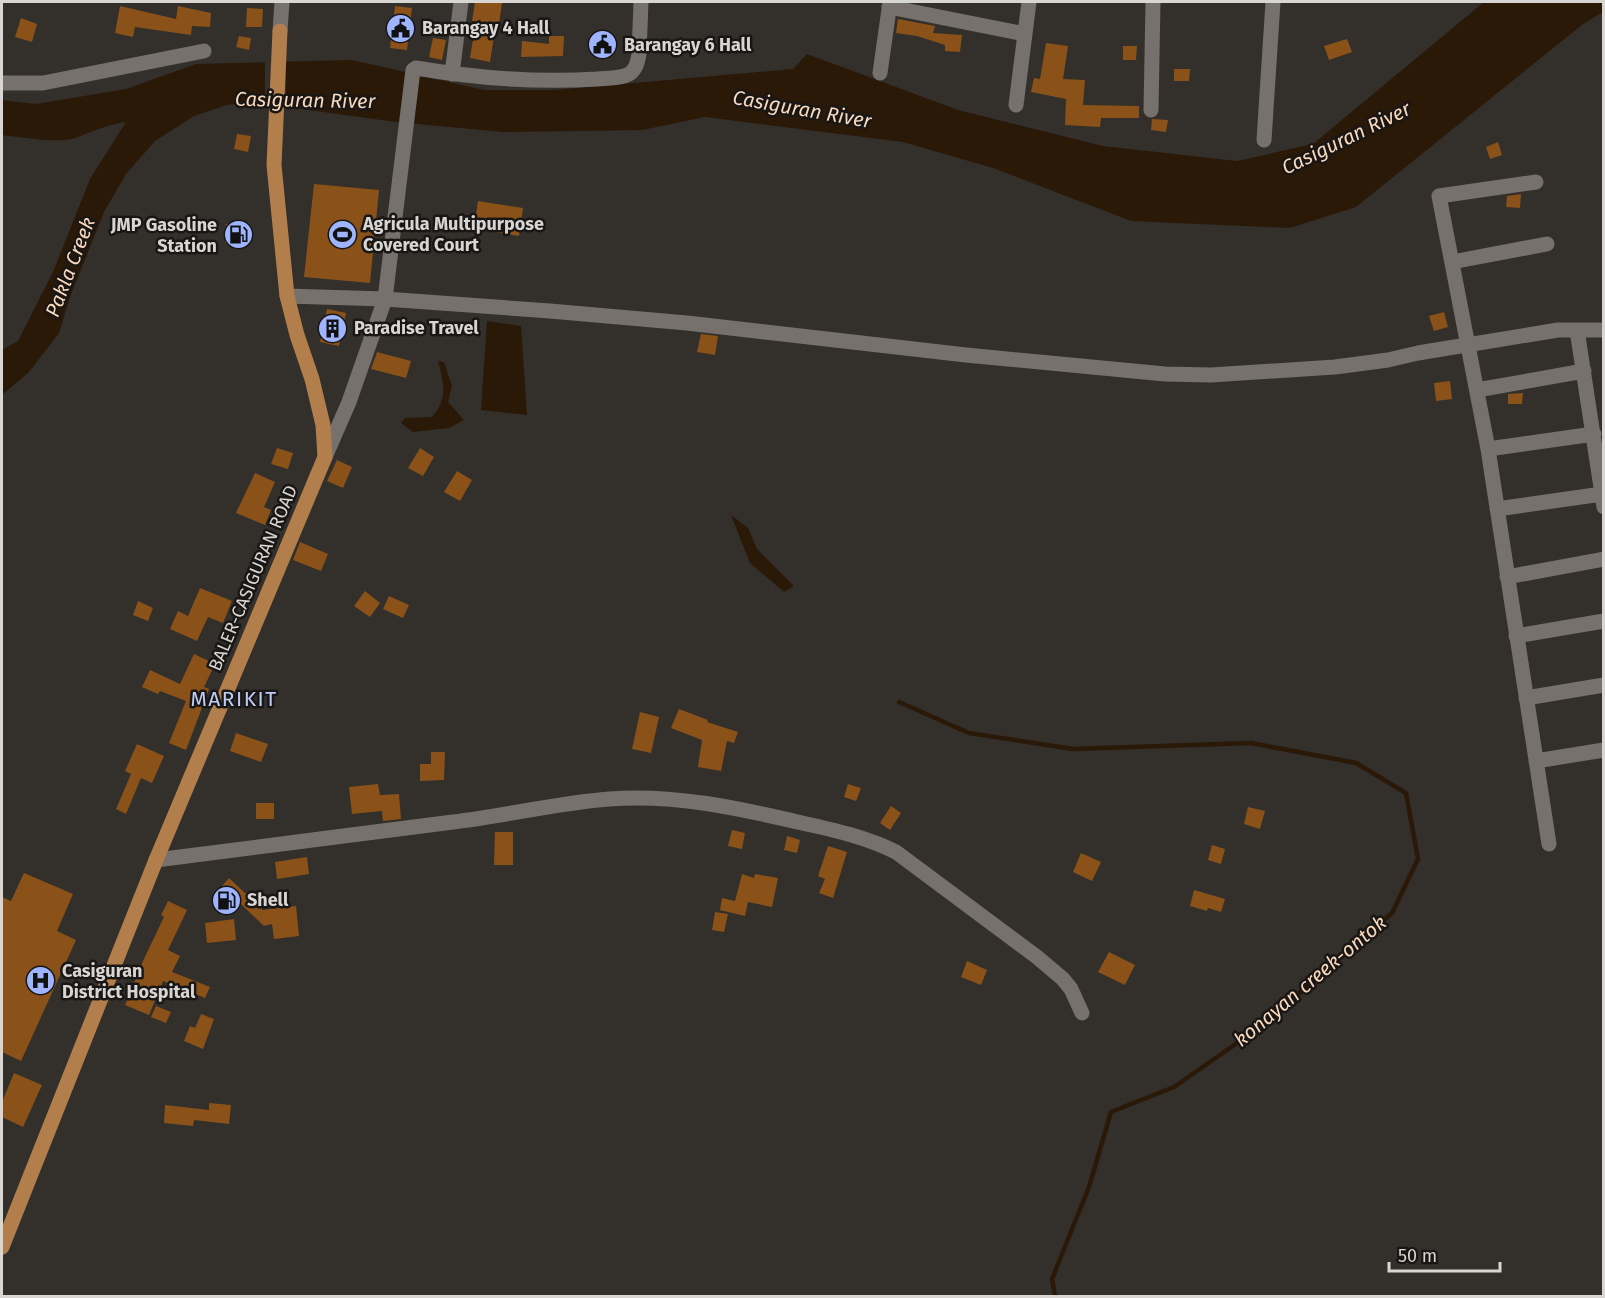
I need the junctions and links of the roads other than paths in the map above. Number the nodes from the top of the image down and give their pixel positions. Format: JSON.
{"nodes":[{"id":1,"x":282,"y":2,"type":"edge"},
{"id":2,"x":461,"y":2,"type":"edge"},
{"id":3,"x":641,"y":2,"type":"edge"},
{"id":4,"x":1029,"y":2,"type":"edge"},
{"id":5,"x":1153,"y":2,"type":"edge"},
{"id":6,"x":1273,"y":2,"type":"edge"},
{"id":7,"x":890,"y":4,"type":"edge"},
{"id":8,"x":280,"y":31,"type":"joint"},
{"id":9,"x":1025,"y":34,"type":"junction"},
{"id":10,"x":204,"y":51,"type":"dead end"},
{"id":11,"x":880,"y":73,"type":"dead end"},
{"id":12,"x":452,"y":74,"type":"junction"},
{"id":13,"x":2,"y":83,"type":"edge"},
{"id":14,"x":1016,"y":105,"type":"dead end"},
{"id":15,"x":1151,"y":110,"type":"dead end"},
{"id":16,"x":1264,"y":141,"type":"dead end"},
{"id":17,"x":1536,"y":182,"type":"dead end"},
{"id":18,"x":1547,"y":244,"type":"dead end"},
{"id":19,"x":1452,"y":262,"type":"junction"},
{"id":20,"x":287,"y":296,"type":"junction"},
{"id":21,"x":385,"y":299,"type":"junction"},
{"id":22,"x":1577,"y":330,"type":"junction"},
{"id":23,"x":1604,"y":330,"type":"edge"},
{"id":24,"x":1468,"y":345,"type":"junction"},
{"id":25,"x":1584,"y":371,"type":"junction"},
{"id":26,"x":1477,"y":390,"type":"junction"},
{"id":27,"x":1594,"y":434,"type":"junction"},
{"id":28,"x":1488,"y":449,"type":"junction"},
{"id":29,"x":325,"y":457,"type":"junction"},
{"id":30,"x":1603,"y":501,"type":"edge"},
{"id":31,"x":1497,"y":509,"type":"junction"},
{"id":32,"x":1604,"y":559,"type":"edge"},
{"id":33,"x":1507,"y":577,"type":"junction"},
{"id":34,"x":1604,"y":621,"type":"edge"},
{"id":35,"x":1516,"y":636,"type":"junction"},
{"id":36,"x":1604,"y":685,"type":"edge"},
{"id":37,"x":1526,"y":698,"type":"junction"},
{"id":38,"x":1604,"y":750,"type":"edge"},
{"id":39,"x":1536,"y":761,"type":"junction"},
{"id":40,"x":1549,"y":844,"type":"dead end"},
{"id":41,"x":156,"y":860,"type":"junction"},
{"id":42,"x":1082,"y":1012,"type":"dead end"},
{"id":43,"x":2,"y":1247,"type":"edge"}],
"edges":[{"from":1,"to":8,"type":"street"},
{"from":2,"to":12,"type":"street"},
{"from":3,"to":12,"type":"street"},
{"from":4,"to":9,"type":"street"},
{"from":5,"to":15,"type":"street"},
{"from":6,"to":16,"type":"street"},
{"from":7,"to":9,"type":"street"},
{"from":7,"to":11,"type":"street"},
{"from":8,"to":20,"type":"main road","name":"BALER-CASIGURAN ROAD"},
{"from":9,"to":14,"type":"street"},
{"from":10,"to":13,"type":"street"},
{"from":12,"to":21,"type":"street"},
{"from":17,"to":19,"type":"street"},
{"from":18,"to":19,"type":"street"},
{"from":19,"to":24,"type":"street"},
{"from":20,"to":21,"type":"street"},
{"from":20,"to":29,"type":"main road","name":"BALER-CASIGURAN ROAD"},
{"from":21,"to":24,"type":"street"},
{"from":21,"to":29,"type":"street"},
{"from":22,"to":23,"type":"street"},
{"from":22,"to":24,"type":"street"},
{"from":22,"to":25,"type":"street"},
{"from":24,"to":26,"type":"street"},
{"from":25,"to":26,"type":"street"},
{"from":25,"to":27,"type":"street"},
{"from":26,"to":28,"type":"street"},
{"from":27,"to":28,"type":"street"},
{"from":27,"to":30,"type":"street"},
{"from":28,"to":31,"type":"street"},
{"from":29,"to":41,"type":"main road","name":"BALER-CASIGURAN ROAD"},
{"from":30,"to":31,"type":"street"},
{"from":31,"to":33,"type":"street"},
{"from":32,"to":33,"type":"street"},
{"from":33,"to":35,"type":"street"},
{"from":34,"to":35,"type":"street"},
{"from":35,"to":37,"type":"street"},
{"from":36,"to":37,"type":"street"},
{"from":37,"to":39,"type":"street"},
{"from":38,"to":39,"type":"street"},
{"from":39,"to":40,"type":"street"},
{"from":41,"to":42,"type":"street"},
{"from":41,"to":43,"type":"main road","name":"BALER-CASIGURAN ROAD"}]}
